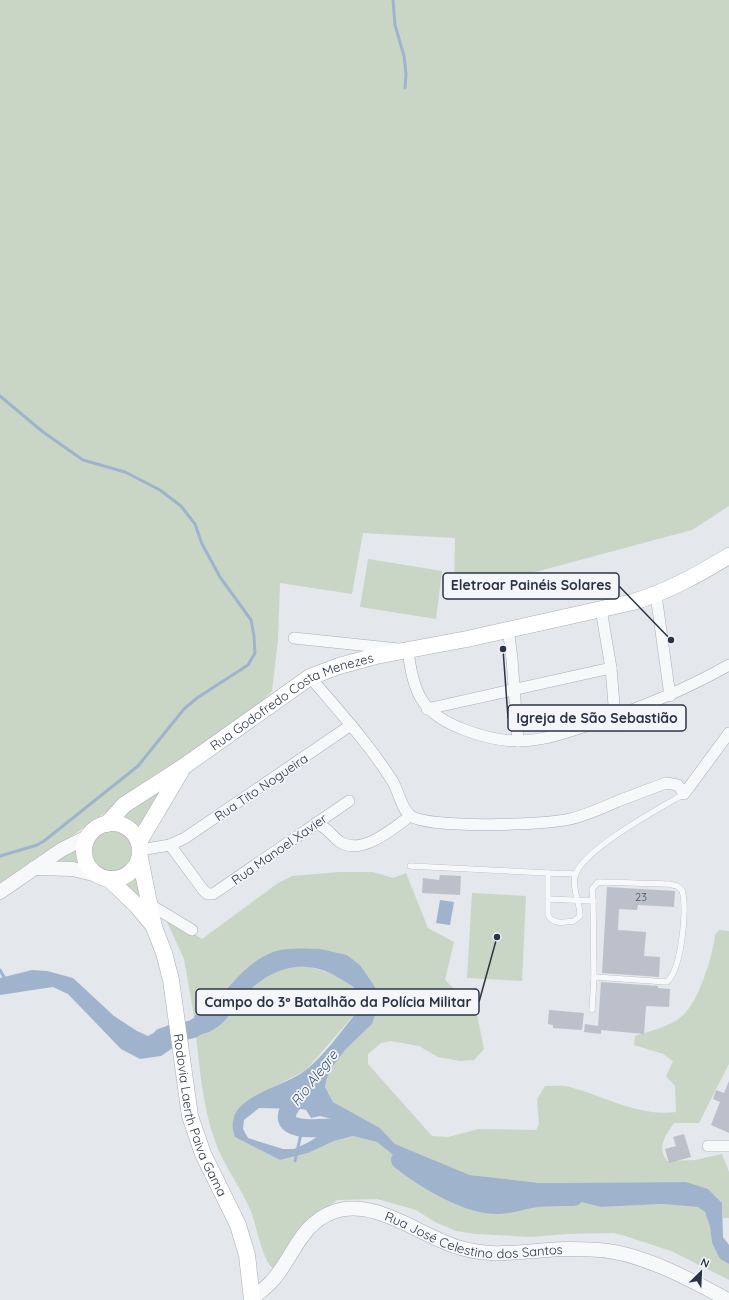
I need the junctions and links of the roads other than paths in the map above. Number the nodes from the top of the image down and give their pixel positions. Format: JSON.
{"nodes":[{"id":1,"x":729,"y":556,"type":"edge"},
{"id":2,"x":656,"y":595,"type":"junction"},
{"id":3,"x":601,"y":609,"type":"junction"},
{"id":4,"x":508,"y":628,"type":"junction"},
{"id":5,"x":294,"y":638,"type":"dead end"},
{"id":6,"x":408,"y":650,"type":"junction"},
{"id":7,"x":729,"y":665,"type":"edge"},
{"id":8,"x":611,"y":668,"type":"junction"},
{"id":9,"x":310,"y":677,"type":"junction"},
{"id":10,"x":515,"y":690,"type":"junction"},
{"id":11,"x":670,"y":696,"type":"junction"},
{"id":12,"x":427,"y":709,"type":"junction"},
{"id":13,"x":615,"y":717,"type":"junction"},
{"id":14,"x":351,"y":725,"type":"junction"},
{"id":15,"x":729,"y":733,"type":"edge"},
{"id":16,"x":518,"y":741,"type":"junction"},
{"id":17,"x":183,"y":767,"type":"junction"},
{"id":18,"x":684,"y":794,"type":"junction"},
{"id":19,"x":348,"y":801,"type":"dead end"},
{"id":20,"x":410,"y":816,"type":"junction"},
{"id":21,"x":316,"y":823,"type":"junction"},
{"id":22,"x":107,"y":824,"type":"junction"},
{"id":23,"x":89,"y":836,"type":"junction"},
{"id":24,"x":170,"y":845,"type":"junction"},
{"id":25,"x":140,"y":850,"type":"junction"},
{"id":26,"x":410,"y":866,"type":"dead end"},
{"id":27,"x":34,"y":868,"type":"junction"},
{"id":28,"x":548,"y":873,"type":"junction"},
{"id":29,"x":576,"y":874,"type":"junction"},
{"id":30,"x":103,"y":877,"type":"junction"},
{"id":31,"x":0,"y":892,"type":"edge"},
{"id":32,"x":549,"y":899,"type":"junction"},
{"id":33,"x":578,"y":900,"type":"junction"},
{"id":34,"x":593,"y":901,"type":"junction"},
{"id":35,"x":149,"y":904,"type":"junction"},
{"id":36,"x":154,"y":927,"type":"junction"},
{"id":37,"x":192,"y":930,"type":"dead end"},
{"id":38,"x":594,"y":977,"type":"junction"},
{"id":39,"x":592,"y":1010,"type":"dead end"},
{"id":40,"x":708,"y":1146,"type":"dead end"},
{"id":41,"x":729,"y":1146,"type":"edge"},
{"id":42,"x":252,"y":1300,"type":"edge"},
{"id":43,"x":728,"y":1300,"type":"edge"}],
"edges":[{"from":1,"to":2,"type":"main road","name":"Rua Godofredo Costa Menezes"},
{"from":2,"to":3,"type":"main road","name":"Rua Godofredo Costa Menezes"},
{"from":2,"to":11,"type":"street"},
{"from":3,"to":4,"type":"main road","name":"Rua Godofredo Costa Menezes"},
{"from":3,"to":8,"type":"street"},
{"from":4,"to":6,"type":"main road","name":"Rua Godofredo Costa Menezes"},
{"from":4,"to":10,"type":"street"},
{"from":5,"to":6,"type":"street"},
{"from":6,"to":9,"type":"main road","name":"Rua Godofredo Costa Menezes"},
{"from":6,"to":12,"type":"street"},
{"from":7,"to":11,"type":"street"},
{"from":8,"to":10,"type":"street"},
{"from":8,"to":13,"type":"street"},
{"from":9,"to":14,"type":"street"},
{"from":9,"to":17,"type":"main road","name":"Rua Godofredo Costa Menezes"},
{"from":10,"to":12,"type":"street"},
{"from":10,"to":16,"type":"street"},
{"from":11,"to":13,"type":"street"},
{"from":12,"to":16,"type":"street"},
{"from":13,"to":16,"type":"street"},
{"from":14,"to":20,"type":"street"},
{"from":14,"to":24,"type":"street","name":"Rua Tito Nogueira"},
{"from":15,"to":18,"type":"street"},
{"from":17,"to":22,"type":"main road","name":"Rua Godofredo Costa Menezes"},
{"from":17,"to":25,"type":"main road"},
{"from":18,"to":20,"type":"street"},
{"from":18,"to":29,"type":"lane"},
{"from":19,"to":21,"type":"street","name":"Rua Manoel Xavier"},
{"from":20,"to":21,"type":"street"},
{"from":21,"to":24,"type":"street","name":"Rua Manoel Xavier"},
{"from":22,"to":23,"type":"main road"},
{"from":22,"to":25,"type":"main road"},
{"from":23,"to":27,"type":"street"},
{"from":23,"to":30,"type":"main road"},
{"from":24,"to":25,"type":"street","name":"Rua Tito Nogueira"},
{"from":25,"to":30,"type":"main road"},
{"from":25,"to":35,"type":"main road","name":"Rodovia Laerth Paiva Gama"},
{"from":26,"to":28,"type":"lane"},
{"from":27,"to":30,"type":"street"},
{"from":27,"to":31,"type":"street"},
{"from":28,"to":29,"type":"lane"},
{"from":28,"to":32,"type":"lane"},
{"from":29,"to":33,"type":"lane"},
{"from":30,"to":36,"type":"main road","name":"Rodovia Laerth Paiva Gama"},
{"from":32,"to":33,"type":"lane"},
{"from":32,"to":33,"type":"lane"},
{"from":33,"to":34,"type":"lane"},
{"from":34,"to":38,"type":"lane"},
{"from":34,"to":38,"type":"lane"},
{"from":35,"to":36,"type":"main road","name":"Rodovia Laerth Paiva Gama"},
{"from":35,"to":37,"type":"street"},
{"from":36,"to":42,"type":"main road","name":"Rodovia Laerth Paiva Gama"},
{"from":38,"to":39,"type":"lane"},
{"from":40,"to":41,"type":"street"},
{"from":42,"to":43,"type":"street","name":"Rua José Celestino dos Santos"}]}
